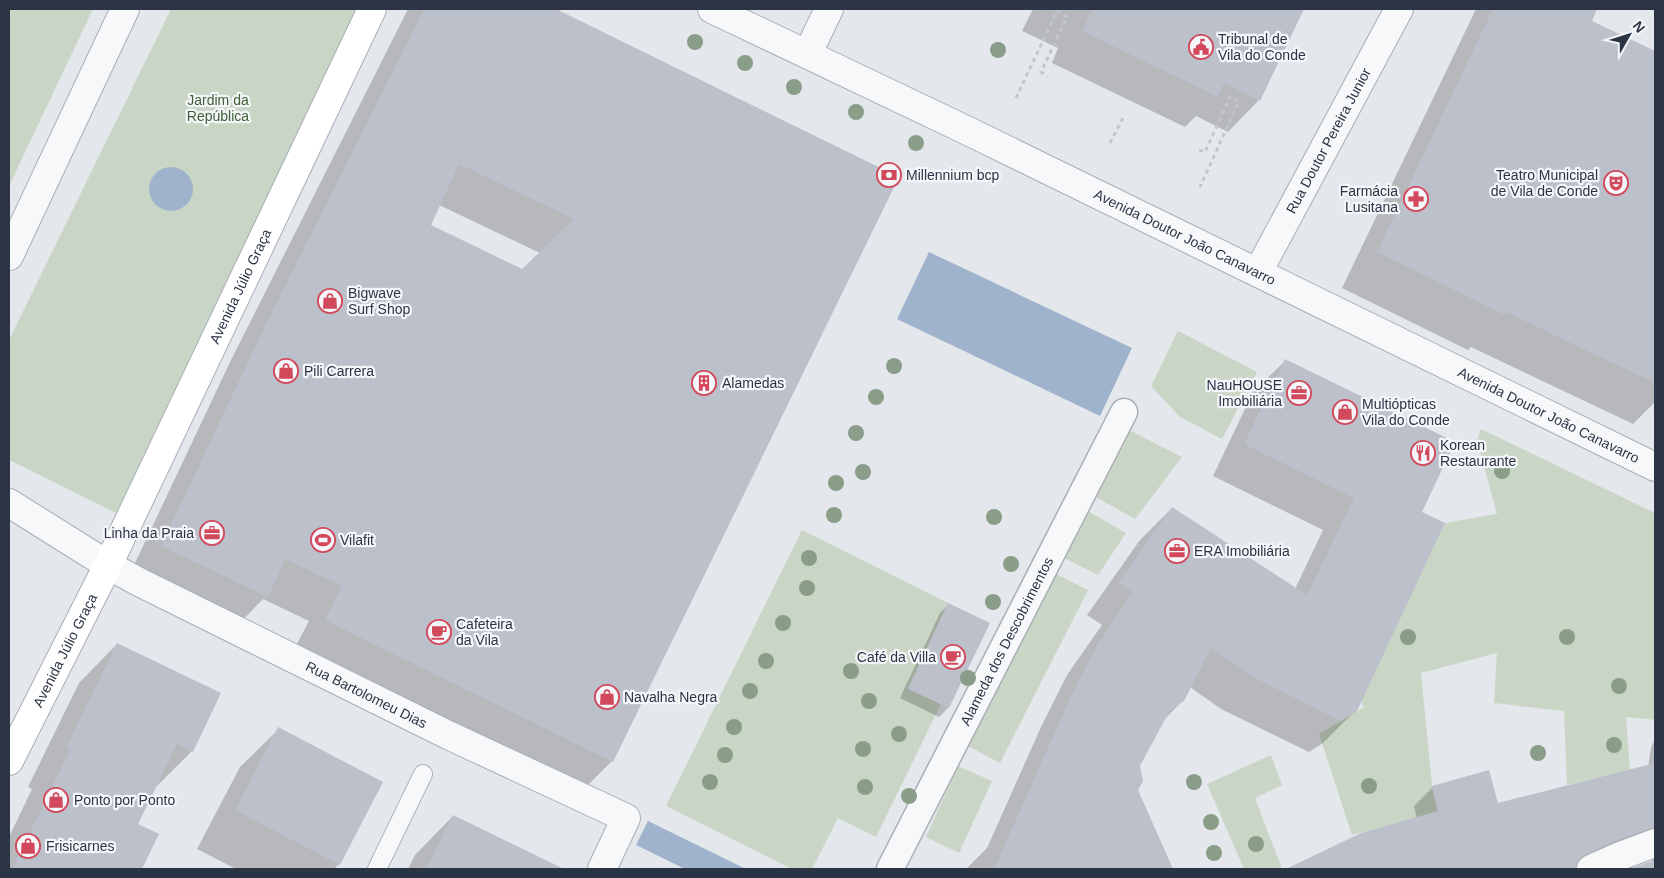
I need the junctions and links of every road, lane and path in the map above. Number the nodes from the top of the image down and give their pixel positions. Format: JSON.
{"nodes":[{"id":1,"x":126,"y":9,"type":"edge"},
{"id":2,"x":372,"y":9,"type":"edge"},
{"id":3,"x":712,"y":9,"type":"edge"},
{"id":4,"x":829,"y":9,"type":"edge"},
{"id":5,"x":1399,"y":9,"type":"edge"},
{"id":6,"x":808,"y":53,"type":"junction"},
{"id":7,"x":1048,"y":76,"type":"dead end"},
{"id":8,"x":1016,"y":98,"type":"dead end"},
{"id":9,"x":1123,"y":118,"type":"dead end"},
{"id":10,"x":1110,"y":144,"type":"dead end"},
{"id":11,"x":1199,"y":150,"type":"dead end"},
{"id":12,"x":1200,"y":187,"type":"dead end"},
{"id":13,"x":9,"y":256,"type":"edge"},
{"id":14,"x":1258,"y":272,"type":"junction"},
{"id":15,"x":1124,"y":412,"type":"dead end"},
{"id":16,"x":1655,"y":466,"type":"edge"},
{"id":17,"x":9,"y":503,"type":"edge"},
{"id":18,"x":108,"y":565,"type":"junction"},
{"id":19,"x":15,"y":733,"type":"edge"},
{"id":20,"x":9,"y":761,"type":"edge"},
{"id":21,"x":423,"y":774,"type":"dead end"},
{"id":22,"x":1655,"y":843,"type":"edge"},
{"id":23,"x":377,"y":869,"type":"edge"},
{"id":24,"x":602,"y":869,"type":"edge"},
{"id":25,"x":890,"y":869,"type":"edge"},
{"id":26,"x":1591,"y":869,"type":"edge"}],
"edges":[{"from":1,"to":13,"type":"street"},
{"from":2,"to":18,"type":"main road","name":"Avenida Júlio Graça"},
{"from":3,"to":6,"type":"street","name":"Avenida Doutor João Canavarro"},
{"from":4,"to":6,"type":"street"},
{"from":5,"to":14,"type":"street","name":"Rua Doutor Pereira Junior"},
{"from":6,"to":14,"type":"street","name":"Avenida Doutor João Canavarro"},
{"from":7,"to":8,"type":"path"},
{"from":9,"to":10,"type":"path"},
{"from":11,"to":12,"type":"path"},
{"from":14,"to":16,"type":"street","name":"Avenida Doutor João Canavarro"},
{"from":15,"to":25,"type":"street","name":"Alameda dos Descobrimentos"},
{"from":17,"to":18,"type":"street"},
{"from":18,"to":19,"type":"main road","name":"Avenida Júlio Graça"},
{"from":18,"to":24,"type":"street","name":"Rua Bartolomeu Dias"},
{"from":19,"to":20,"type":"main road","name":"Avenida Júlio Graça"},
{"from":21,"to":23,"type":"lane"},
{"from":22,"to":26,"type":"street"}]}
